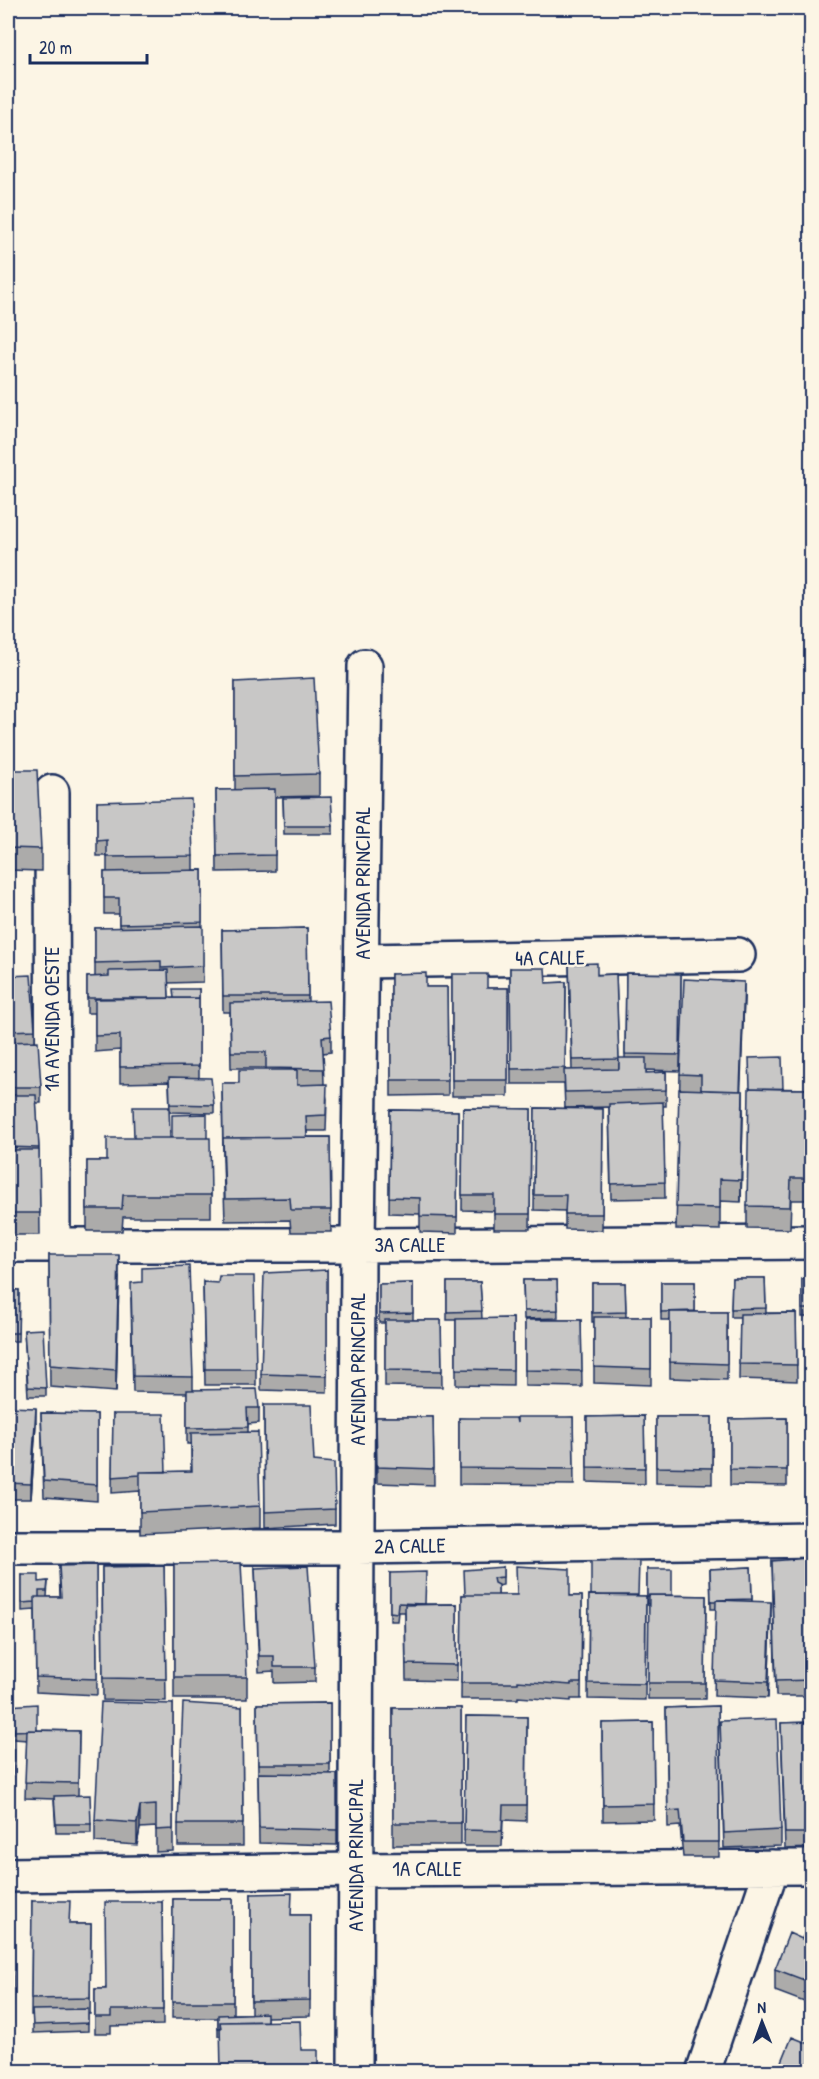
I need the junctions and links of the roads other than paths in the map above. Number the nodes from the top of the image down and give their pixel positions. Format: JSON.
{"nodes":[{"id":1,"x":365,"y":666,"type":"dead end"},
{"id":2,"x":52,"y":792,"type":"dead end"},
{"id":3,"x":738,"y":955,"type":"dead end"},
{"id":4,"x":362,"y":961,"type":"junction"},
{"id":5,"x":812,"y":1242,"type":"edge"},
{"id":6,"x":8,"y":1245,"type":"edge"},
{"id":7,"x":53,"y":1245,"type":"junction"},
{"id":8,"x":358,"y":1245,"type":"junction"},
{"id":9,"x":812,"y":1540,"type":"edge"},
{"id":10,"x":8,"y":1547,"type":"edge"},
{"id":11,"x":358,"y":1547,"type":"junction"},
{"id":12,"x":772,"y":1867,"type":"junction"},
{"id":13,"x":812,"y":1868,"type":"edge"},
{"id":14,"x":355,"y":1870,"type":"junction"},
{"id":15,"x":8,"y":1875,"type":"edge"},
{"id":16,"x":355,"y":2072,"type":"edge"},
{"id":17,"x":704,"y":2072,"type":"edge"}],
"edges":[{"from":1,"to":4,"type":"street","name":"AVENIDA PRINCIPAL"},
{"from":2,"to":7,"type":"street","name":"1A AVENIDA OESTE"},
{"from":3,"to":4,"type":"street","name":"4A CALLE"},
{"from":4,"to":8,"type":"street","name":"AVENIDA PRINCIPAL"},
{"from":5,"to":8,"type":"street","name":"3A CALLE"},
{"from":6,"to":7,"type":"street","name":"3A CALLE"},
{"from":7,"to":8,"type":"street","name":"3A CALLE"},
{"from":8,"to":11,"type":"street","name":"AVENIDA PRINCIPAL"},
{"from":9,"to":11,"type":"street","name":"2A CALLE"},
{"from":10,"to":11,"type":"street","name":"2A CALLE"},
{"from":11,"to":14,"type":"street","name":"AVENIDA PRINCIPAL"},
{"from":12,"to":13,"type":"street","name":"1A CALLE"},
{"from":12,"to":14,"type":"street","name":"1A CALLE"},
{"from":12,"to":17,"type":"street"},
{"from":14,"to":15,"type":"street","name":"1A CALLE"},
{"from":14,"to":16,"type":"street","name":"AVENIDA PRINCIPAL"}]}
